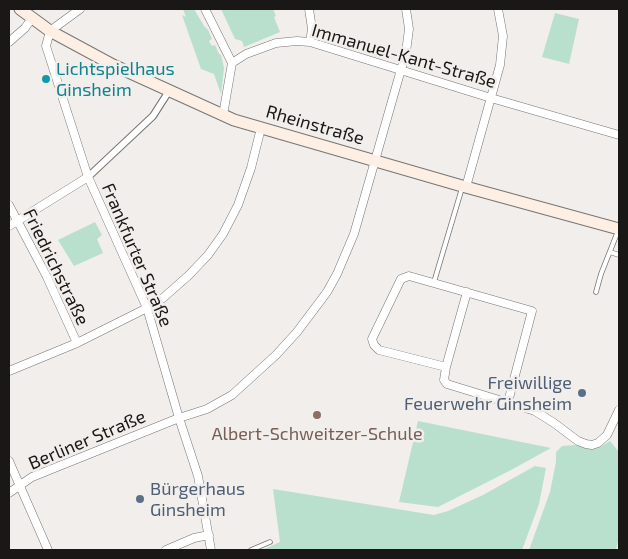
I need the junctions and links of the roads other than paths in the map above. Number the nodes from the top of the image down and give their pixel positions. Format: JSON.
{"nodes":[{"id":1,"x":20,"y":9,"type":"edge"},
{"id":2,"x":80,"y":9,"type":"edge"},
{"id":3,"x":205,"y":9,"type":"edge"},
{"id":4,"x":309,"y":9,"type":"edge"},
{"id":5,"x":406,"y":9,"type":"edge"},
{"id":6,"x":498,"y":9,"type":"edge"},
{"id":7,"x":32,"y":18,"type":"junction"},
{"id":8,"x":50,"y":31,"type":"junction"},
{"id":9,"x":9,"y":42,"type":"edge"},
{"id":10,"x":310,"y":42,"type":"junction"},
{"id":11,"x":232,"y":63,"type":"junction"},
{"id":12,"x":401,"y":69,"type":"junction"},
{"id":13,"x":170,"y":91,"type":"junction"},
{"id":14,"x":490,"y":98,"type":"junction"},
{"id":15,"x":223,"y":115,"type":"junction"},
{"id":16,"x":261,"y":128,"type":"junction"},
{"id":17,"x":619,"y":134,"type":"edge"},
{"id":18,"x":376,"y":160,"type":"junction"},
{"id":19,"x":88,"y":177,"type":"junction"},
{"id":20,"x":464,"y":187,"type":"junction"},
{"id":21,"x":9,"y":205,"type":"edge"},
{"id":22,"x":18,"y":220,"type":"junction"},
{"id":23,"x":9,"y":226,"type":"edge"},
{"id":24,"x":619,"y":229,"type":"edge"},
{"id":25,"x":610,"y":252,"type":"junction"},
{"id":26,"x":619,"y":255,"type":"edge"},
{"id":27,"x":434,"y":283,"type":"junction"},
{"id":28,"x":467,"y":292,"type":"junction"},
{"id":29,"x":596,"y":292,"type":"dead end"},
{"id":30,"x":147,"y":308,"type":"junction"},
{"id":31,"x":76,"y":343,"type":"junction"},
{"id":32,"x":446,"y":367,"type":"junction"},
{"id":33,"x":9,"y":371,"type":"edge"},
{"id":34,"x":508,"y":402,"type":"junction"},
{"id":35,"x":619,"y":410,"type":"edge"},
{"id":36,"x":179,"y":418,"type":"junction"},
{"id":37,"x":9,"y":461,"type":"edge"},
{"id":38,"x":19,"y":487,"type":"junction"},
{"id":39,"x":9,"y":493,"type":"edge"},
{"id":40,"x":209,"y":535,"type":"junction"},
{"id":41,"x":270,"y":542,"type":"dead end"},
{"id":42,"x":48,"y":550,"type":"edge"},
{"id":43,"x":166,"y":550,"type":"edge"},
{"id":44,"x":211,"y":550,"type":"edge"},
{"id":45,"x":251,"y":550,"type":"edge"}],
"edges":[{"from":1,"to":7,"type":"main road","name":"Rheinstraße"},
{"from":2,"to":8,"type":"street"},
{"from":3,"to":11,"type":"street"},
{"from":4,"to":10,"type":"street"},
{"from":5,"to":12,"type":"street","name":"Berliner Straße"},
{"from":6,"to":14,"type":"street"},
{"from":7,"to":8,"type":"main road","name":"Rheinstraße"},
{"from":7,"to":9,"type":"street"},
{"from":8,"to":13,"type":"main road","name":"Rheinstraße"},
{"from":8,"to":19,"type":"street","name":"Frankfurter Straße"},
{"from":10,"to":11,"type":"street","name":"Immanuel-Kant-Straße"},
{"from":10,"to":12,"type":"street","name":"Immanuel-Kant-Straße"},
{"from":11,"to":15,"type":"street"},
{"from":12,"to":14,"type":"street","name":"Immanuel-Kant-Straße"},
{"from":12,"to":18,"type":"street","name":"Berliner Straße"},
{"from":13,"to":15,"type":"main road","name":"Rheinstraße"},
{"from":13,"to":19,"type":"street"},
{"from":14,"to":17,"type":"street","name":"Immanuel-Kant-Straße"},
{"from":14,"to":20,"type":"street"},
{"from":15,"to":16,"type":"main road","name":"Rheinstraße"},
{"from":16,"to":18,"type":"main road","name":"Rheinstraße"},
{"from":16,"to":30,"type":"street"},
{"from":18,"to":20,"type":"main road","name":"Rheinstraße"},
{"from":18,"to":36,"type":"street","name":"Berliner Straße"},
{"from":19,"to":22,"type":"street"},
{"from":19,"to":30,"type":"street","name":"Frankfurter Straße"},
{"from":20,"to":24,"type":"main road","name":"Rheinstraße"},
{"from":20,"to":27,"type":"lane"},
{"from":21,"to":22,"type":"street","name":"Friedrichstraße"},
{"from":22,"to":23,"type":"street"},
{"from":22,"to":31,"type":"street","name":"Friedrichstraße"},
{"from":24,"to":25,"type":"lane"},
{"from":25,"to":26,"type":"lane"},
{"from":25,"to":29,"type":"lane"},
{"from":27,"to":28,"type":"street"},
{"from":27,"to":32,"type":"street"},
{"from":28,"to":32,"type":"street"},
{"from":28,"to":34,"type":"street"},
{"from":30,"to":31,"type":"street"},
{"from":30,"to":36,"type":"street","name":"Frankfurter Straße"},
{"from":31,"to":33,"type":"street"},
{"from":32,"to":34,"type":"street"},
{"from":34,"to":35,"type":"street"},
{"from":36,"to":38,"type":"street","name":"Berliner Straße"},
{"from":36,"to":40,"type":"street","name":"Frankfurter Straße"},
{"from":37,"to":38,"type":"street"},
{"from":38,"to":39,"type":"street","name":"Berliner Straße"},
{"from":38,"to":42,"type":"street"},
{"from":40,"to":43,"type":"street"},
{"from":40,"to":44,"type":"street","name":"Frankfurter Straße"},
{"from":41,"to":45,"type":"lane"}]}
